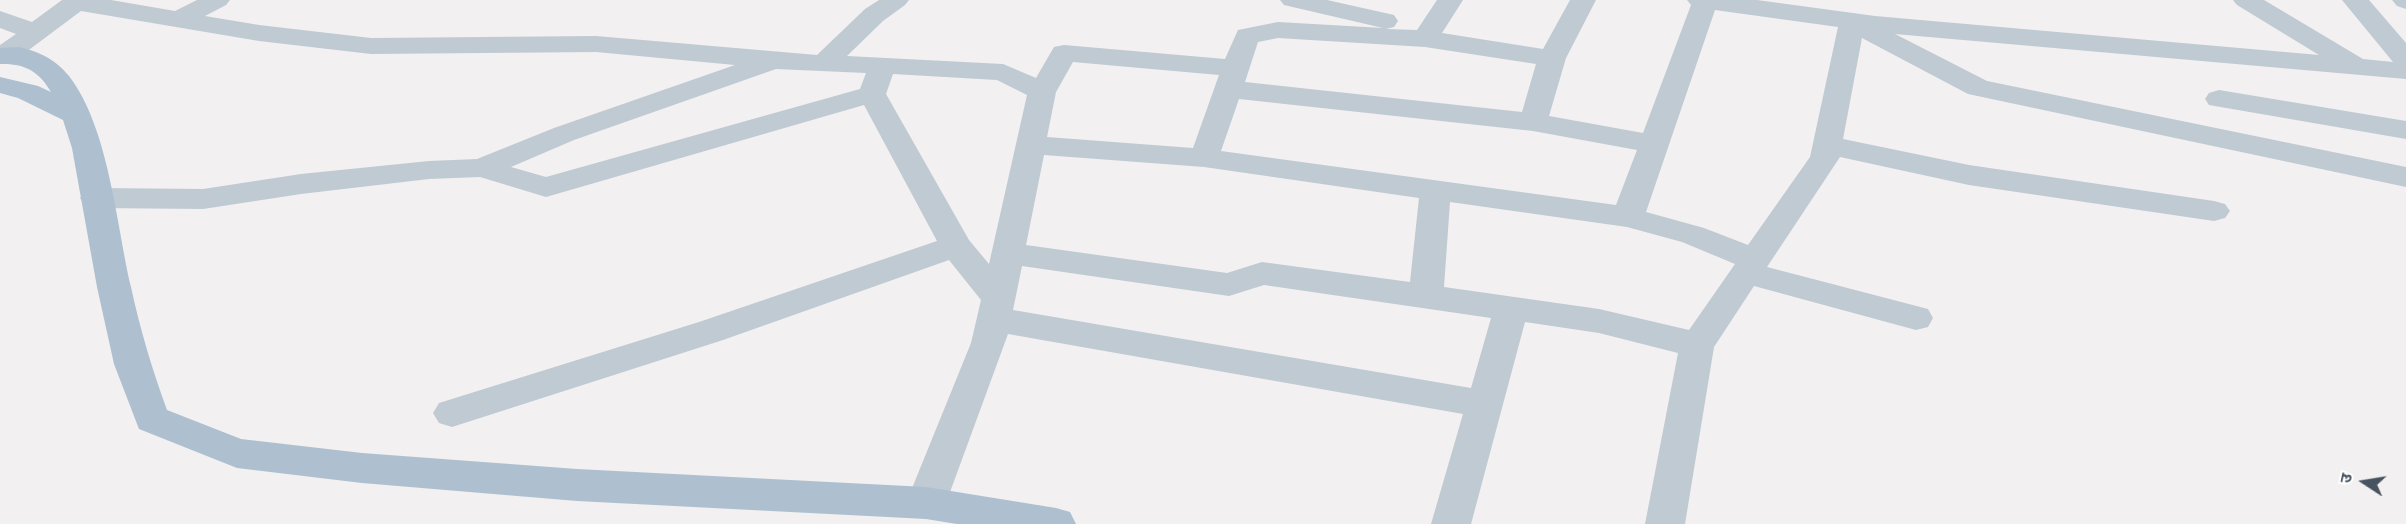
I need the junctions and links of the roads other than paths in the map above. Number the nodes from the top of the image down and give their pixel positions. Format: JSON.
{"nodes":[{"id":1,"x":217,"y":0,"type":"edge"},
{"id":2,"x":896,"y":0,"type":"edge"},
{"id":3,"x":1293,"y":0,"type":"edge"},
{"id":4,"x":1450,"y":0,"type":"edge"},
{"id":5,"x":1583,"y":0,"type":"edge"},
{"id":6,"x":2246,"y":0,"type":"edge"},
{"id":7,"x":2355,"y":0,"type":"edge"},
{"id":8,"x":78,"y":1,"type":"edge"},
{"id":9,"x":1703,"y":1,"type":"edge"},
{"id":10,"x":0,"y":19,"type":"edge"},
{"id":11,"x":177,"y":20,"type":"junction"},
{"id":12,"x":1852,"y":22,"type":"junction"},
{"id":13,"x":36,"y":32,"type":"junction"},
{"id":14,"x":1428,"y":35,"type":"junction"},
{"id":15,"x":1552,"y":58,"type":"junction"},
{"id":16,"x":2406,"y":60,"type":"edge"},
{"id":17,"x":776,"y":61,"type":"junction"},
{"id":18,"x":1,"y":62,"type":"edge"},
{"id":19,"x":825,"y":64,"type":"junction"},
{"id":20,"x":882,"y":66,"type":"junction"},
{"id":21,"x":2360,"y":69,"type":"junction"},
{"id":22,"x":2406,"y":71,"type":"edge"},
{"id":23,"x":1232,"y":79,"type":"junction"},
{"id":24,"x":0,"y":85,"type":"edge"},
{"id":25,"x":1042,"y":92,"type":"junction"},
{"id":26,"x":872,"y":94,"type":"junction"},
{"id":27,"x":2219,"y":99,"type":"dead end"},
{"id":28,"x":74,"y":114,"type":"junction"},
{"id":29,"x":1533,"y":122,"type":"junction"},
{"id":30,"x":2406,"y":130,"type":"edge"},
{"id":31,"x":1655,"y":144,"type":"junction"},
{"id":32,"x":1029,"y":145,"type":"junction"},
{"id":33,"x":1828,"y":145,"type":"junction"},
{"id":34,"x":1204,"y":158,"type":"junction"},
{"id":35,"x":481,"y":168,"type":"junction"},
{"id":36,"x":2406,"y":177,"type":"edge"},
{"id":37,"x":1436,"y":190,"type":"junction"},
{"id":38,"x":96,"y":198,"type":"junction"},
{"id":39,"x":2214,"y":211,"type":"dead end"},
{"id":40,"x":1628,"y":217,"type":"junction"},
{"id":41,"x":956,"y":246,"type":"junction"},
{"id":42,"x":1007,"y":253,"type":"junction"},
{"id":43,"x":1751,"y":267,"type":"junction"},
{"id":44,"x":1425,"y":297,"type":"junction"},
{"id":45,"x":996,"y":308,"type":"junction"},
{"id":46,"x":1511,"y":309,"type":"junction"},
{"id":47,"x":1916,"y":318,"type":"dead end"},
{"id":48,"x":1697,"y":345,"type":"junction"},
{"id":49,"x":1484,"y":404,"type":"junction"},
{"id":50,"x":452,"y":413,"type":"dead end"},
{"id":51,"x":926,"y":503,"type":"junction"},
{"id":52,"x":1056,"y":524,"type":"edge"},
{"id":53,"x":1451,"y":524,"type":"edge"},
{"id":54,"x":1665,"y":524,"type":"edge"}],
"edges":[{"from":1,"to":11,"type":"street"},
{"from":2,"to":19,"type":"street"},
{"from":3,"to":14,"type":"street"},
{"from":4,"to":14,"type":"street"},
{"from":5,"to":15,"type":"street"},
{"from":6,"to":21,"type":"street"},
{"from":7,"to":16,"type":"street"},
{"from":8,"to":11,"type":"street"},
{"from":8,"to":13,"type":"street"},
{"from":9,"to":12,"type":"street"},
{"from":9,"to":31,"type":"street"},
{"from":10,"to":13,"type":"street"},
{"from":11,"to":17,"type":"street"},
{"from":12,"to":21,"type":"street"},
{"from":12,"to":33,"type":"street"},
{"from":12,"to":36,"type":"street"},
{"from":13,"to":18,"type":"street"},
{"from":14,"to":15,"type":"street"},
{"from":14,"to":23,"type":"street"},
{"from":15,"to":29,"type":"street"},
{"from":17,"to":19,"type":"street"},
{"from":17,"to":35,"type":"street"},
{"from":18,"to":28,"type":"main road"},
{"from":19,"to":20,"type":"street"},
{"from":20,"to":25,"type":"street"},
{"from":20,"to":26,"type":"street"},
{"from":21,"to":22,"type":"street"},
{"from":23,"to":25,"type":"street"},
{"from":23,"to":29,"type":"street"},
{"from":23,"to":34,"type":"street"},
{"from":24,"to":28,"type":"main road"},
{"from":25,"to":32,"type":"street"},
{"from":26,"to":35,"type":"street"},
{"from":26,"to":41,"type":"street"},
{"from":27,"to":30,"type":"street"},
{"from":28,"to":38,"type":"main road"},
{"from":29,"to":31,"type":"street"},
{"from":31,"to":40,"type":"street"},
{"from":32,"to":34,"type":"street"},
{"from":32,"to":42,"type":"street"},
{"from":33,"to":39,"type":"street"},
{"from":33,"to":43,"type":"street"},
{"from":34,"to":37,"type":"street"},
{"from":35,"to":38,"type":"street"},
{"from":37,"to":40,"type":"street"},
{"from":37,"to":44,"type":"street"},
{"from":38,"to":51,"type":"main road"},
{"from":40,"to":43,"type":"street"},
{"from":41,"to":45,"type":"street"},
{"from":41,"to":50,"type":"street"},
{"from":42,"to":44,"type":"street"},
{"from":42,"to":45,"type":"street"},
{"from":43,"to":47,"type":"street"},
{"from":43,"to":48,"type":"street"},
{"from":44,"to":46,"type":"street"},
{"from":45,"to":49,"type":"street"},
{"from":45,"to":51,"type":"street"},
{"from":46,"to":48,"type":"street"},
{"from":46,"to":49,"type":"street"},
{"from":48,"to":54,"type":"street"},
{"from":49,"to":53,"type":"street"},
{"from":51,"to":52,"type":"main road"}]}
